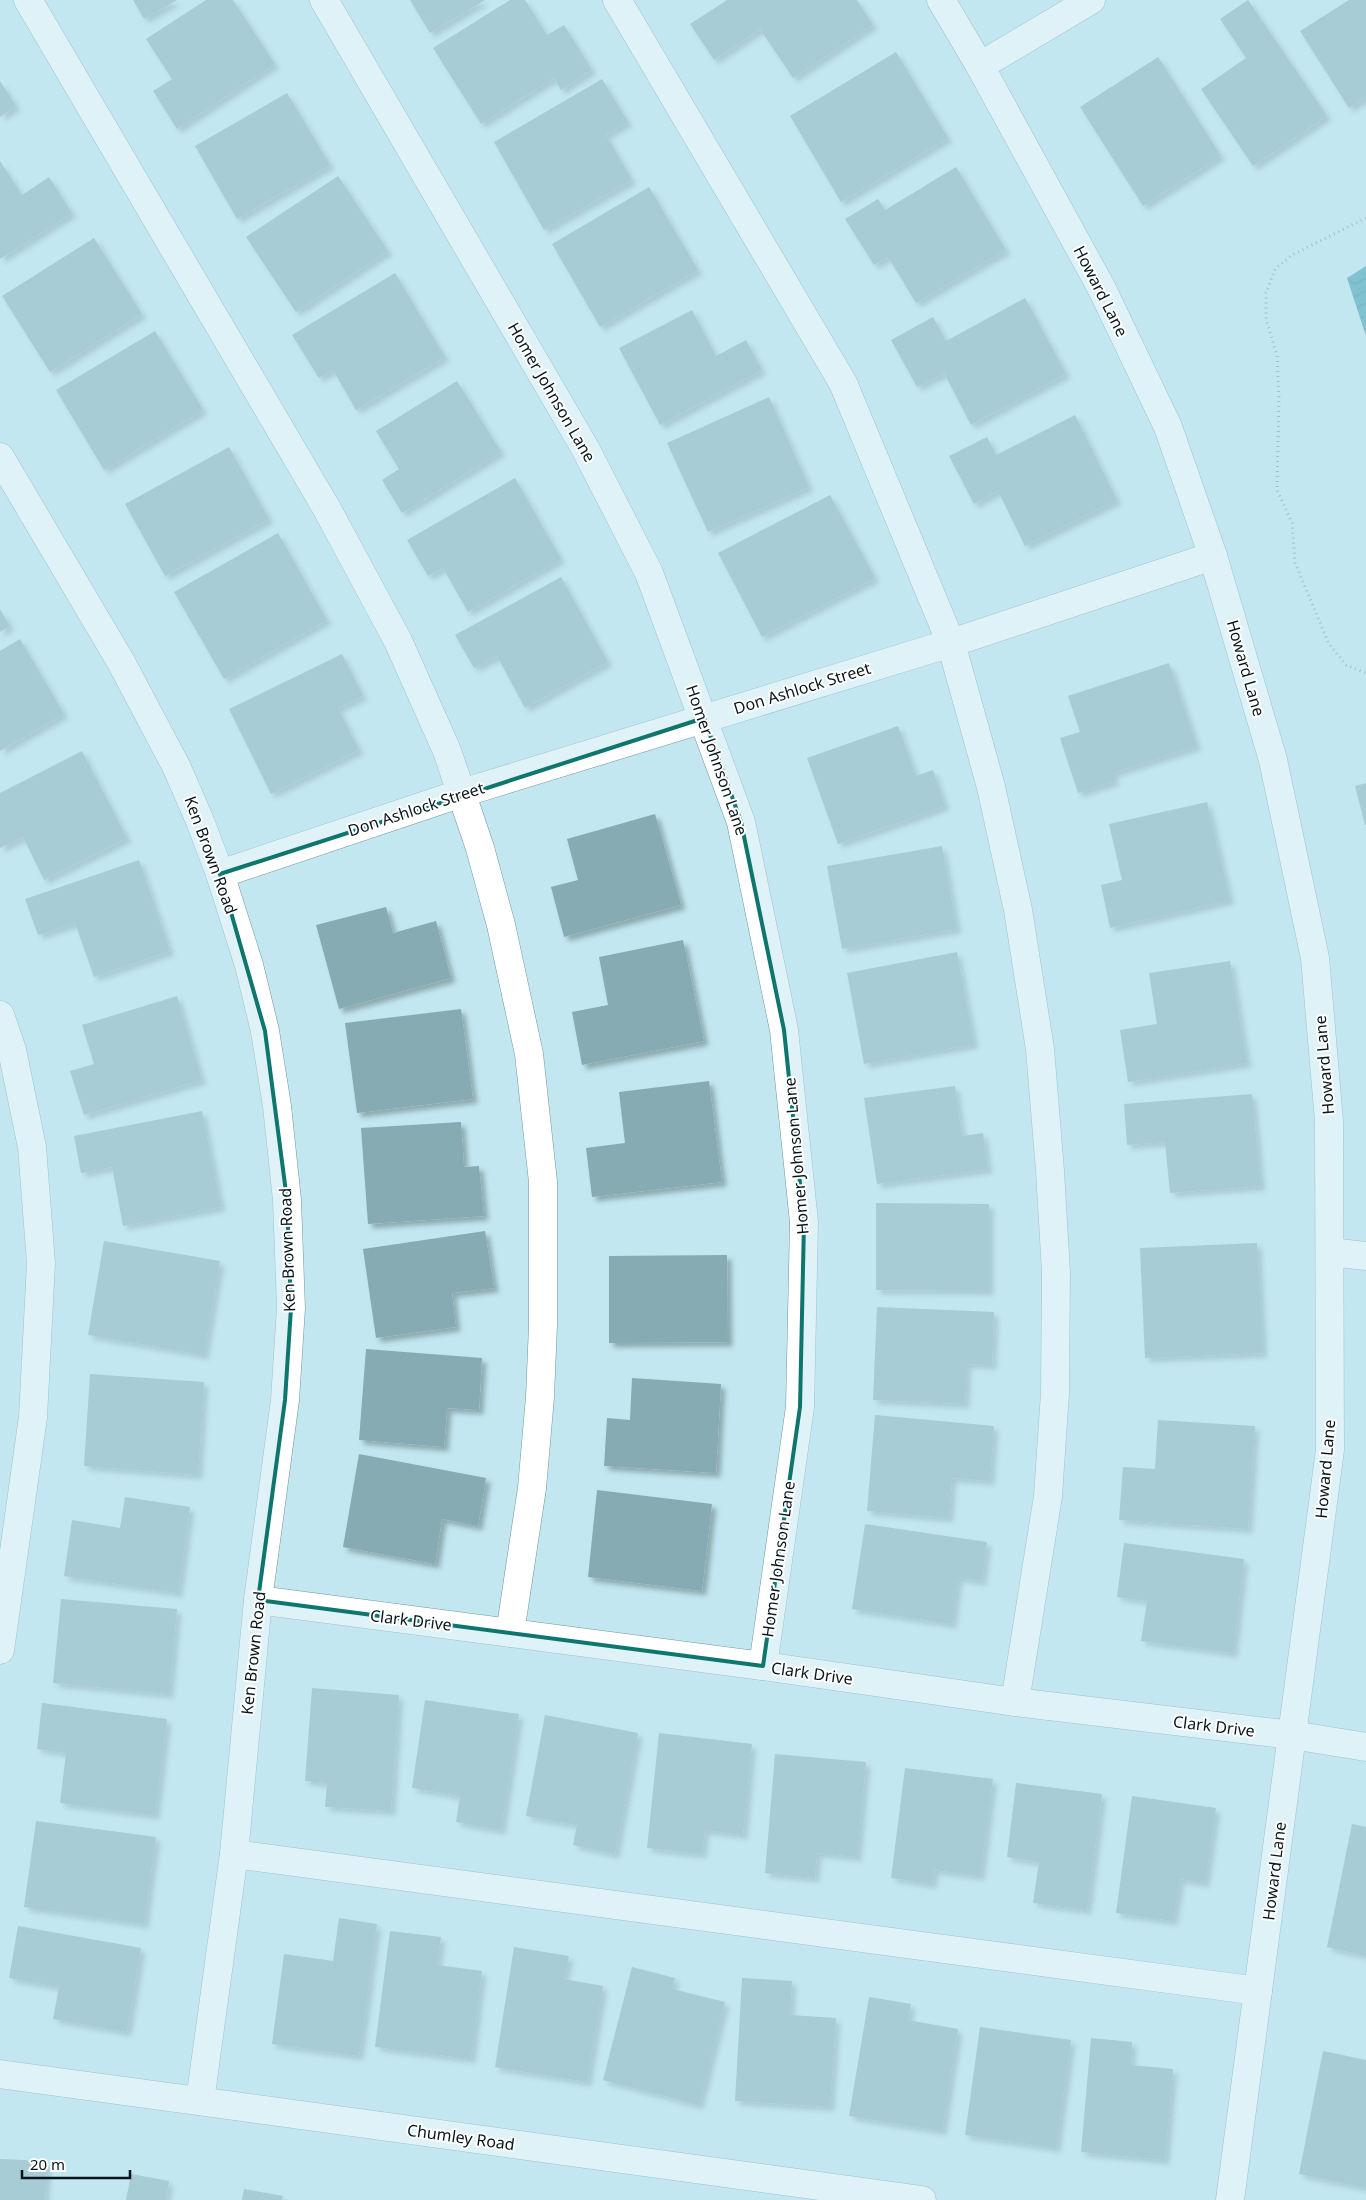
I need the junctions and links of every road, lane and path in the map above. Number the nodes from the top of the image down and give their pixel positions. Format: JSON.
{"nodes":[{"id":1,"x":28,"y":0,"type":"edge"},
{"id":2,"x":324,"y":0,"type":"edge"},
{"id":3,"x":617,"y":0,"type":"edge"},
{"id":4,"x":941,"y":0,"type":"edge"},
{"id":5,"x":1091,"y":0,"type":"edge"},
{"id":6,"x":980,"y":66,"type":"junction"},
{"id":7,"x":1366,"y":218,"type":"edge"},
{"id":8,"x":0,"y":458,"type":"edge"},
{"id":9,"x":1213,"y":556,"type":"junction"},
{"id":10,"x":951,"y":643,"type":"junction"},
{"id":11,"x":1366,"y":673,"type":"edge"},
{"id":12,"x":704,"y":718,"type":"junction"},
{"id":13,"x":462,"y":793,"type":"junction"},
{"id":14,"x":220,"y":874,"type":"junction"},
{"id":15,"x":0,"y":1015,"type":"edge"},
{"id":16,"x":1331,"y":1252,"type":"junction"},
{"id":17,"x":1366,"y":1256,"type":"edge"},
{"id":18,"x":258,"y":1600,"type":"junction"},
{"id":19,"x":510,"y":1633,"type":"junction"},
{"id":20,"x":0,"y":1650,"type":"edge"},
{"id":21,"x":763,"y":1666,"type":"junction"},
{"id":22,"x":1015,"y":1702,"type":"junction"},
{"id":23,"x":1292,"y":1735,"type":"junction"},
{"id":24,"x":1366,"y":1747,"type":"edge"},
{"id":25,"x":234,"y":1854,"type":"junction"},
{"id":26,"x":1258,"y":1991,"type":"junction"},
{"id":27,"x":0,"y":2074,"type":"edge"},
{"id":28,"x":200,"y":2101,"type":"junction"},
{"id":29,"x":761,"y":2189,"type":"edge"},
{"id":30,"x":922,"y":2200,"type":"edge"},
{"id":31,"x":1230,"y":2200,"type":"edge"}],
"edges":[{"from":1,"to":13,"type":"street"},
{"from":2,"to":12,"type":"street","name":"Homer Johnson Lane"},
{"from":3,"to":10,"type":"street"},
{"from":4,"to":6,"type":"street","name":"Howard Lane"},
{"from":5,"to":6,"type":"street"},
{"from":6,"to":9,"type":"street","name":"Howard Lane"},
{"from":7,"to":11,"type":"path"},
{"from":8,"to":14,"type":"street","name":"Ken Brown Road"},
{"from":9,"to":10,"type":"street","name":"Don Ashlock Street"},
{"from":9,"to":16,"type":"street","name":"Howard Lane"},
{"from":10,"to":12,"type":"street","name":"Don Ashlock Street"},
{"from":10,"to":22,"type":"street"},
{"from":12,"to":13,"type":"street","name":"Don Ashlock Street"},
{"from":12,"to":21,"type":"street","name":"Homer Johnson Lane"},
{"from":13,"to":14,"type":"street","name":"Don Ashlock Street"},
{"from":13,"to":19,"type":"street"},
{"from":14,"to":18,"type":"street","name":"Ken Brown Road"},
{"from":15,"to":20,"type":"street"},
{"from":16,"to":17,"type":"street"},
{"from":16,"to":23,"type":"street","name":"Howard Lane"},
{"from":18,"to":19,"type":"street","name":"Clark Drive"},
{"from":18,"to":25,"type":"street","name":"Ken Brown Road"},
{"from":19,"to":21,"type":"street","name":"Clark Drive"},
{"from":21,"to":22,"type":"street","name":"Clark Drive"},
{"from":22,"to":23,"type":"street","name":"Clark Drive"},
{"from":23,"to":24,"type":"street","name":"Clark Drive"},
{"from":23,"to":26,"type":"street","name":"Howard Lane"},
{"from":25,"to":26,"type":"street"},
{"from":25,"to":28,"type":"street","name":"Ken Brown Road"},
{"from":26,"to":31,"type":"street","name":"Howard Lane"},
{"from":27,"to":28,"type":"street","name":"Chumley Road"},
{"from":28,"to":29,"type":"street","name":"Chumley Road"},
{"from":29,"to":30,"type":"street","name":"Chumley Road"}]}
